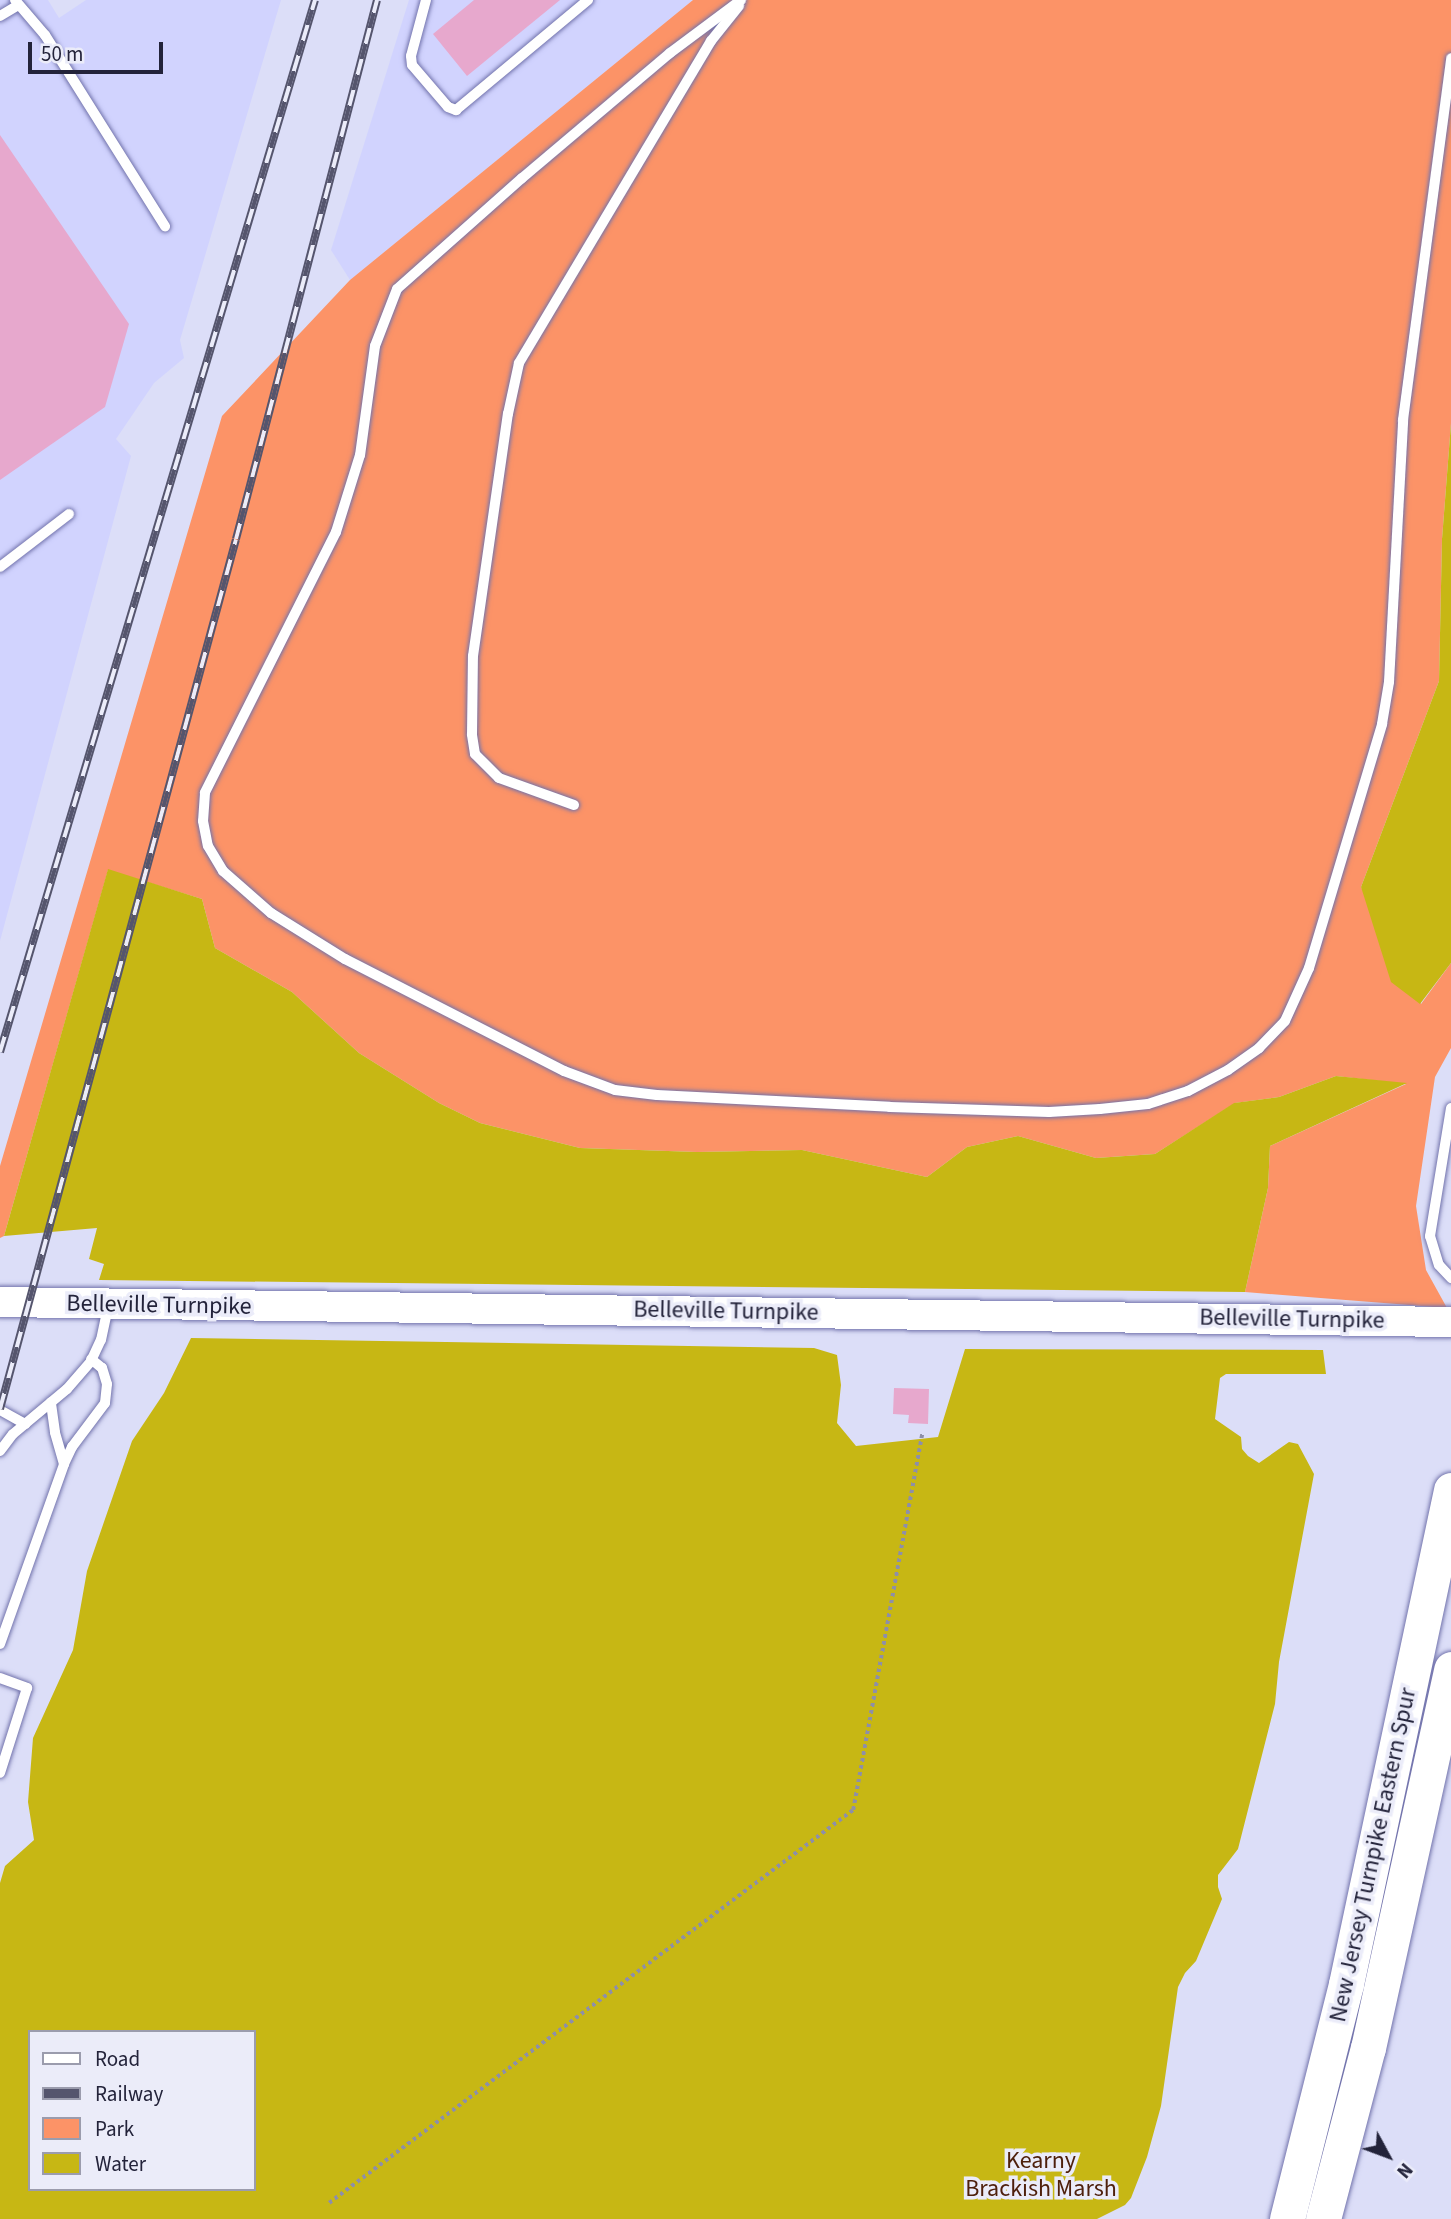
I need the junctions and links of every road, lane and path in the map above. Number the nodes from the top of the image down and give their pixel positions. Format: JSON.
{"nodes":[{"id":1,"x":426,"y":0,"type":"edge"},
{"id":2,"x":588,"y":0,"type":"edge"},
{"id":3,"x":742,"y":0,"type":"edge"},
{"id":4,"x":16,"y":3,"type":"edge"},
{"id":5,"x":0,"y":16,"type":"edge"},
{"id":6,"x":1451,"y":58,"type":"edge"},
{"id":7,"x":165,"y":226,"type":"dead end"},
{"id":8,"x":69,"y":514,"type":"dead end"},
{"id":9,"x":0,"y":567,"type":"edge"},
{"id":10,"x":574,"y":805,"type":"dead end"},
{"id":11,"x":1451,"y":1108,"type":"edge"},
{"id":12,"x":1451,"y":1278,"type":"edge"},
{"id":13,"x":0,"y":1302,"type":"edge"},
{"id":14,"x":109,"y":1304,"type":"junction"},
{"id":15,"x":1451,"y":1322,"type":"edge"},
{"id":16,"x":91,"y":1359,"type":"junction"},
{"id":17,"x":51,"y":1402,"type":"junction"},
{"id":18,"x":0,"y":1410,"type":"edge"},
{"id":19,"x":25,"y":1424,"type":"junction"},
{"id":20,"x":922,"y":1434,"type":"dead end"},
{"id":21,"x":0,"y":1451,"type":"edge"},
{"id":22,"x":64,"y":1464,"type":"junction"},
{"id":23,"x":1451,"y":1490,"type":"edge"},
{"id":24,"x":0,"y":1644,"type":"edge"},
{"id":25,"x":1451,"y":1670,"type":"edge"},
{"id":26,"x":0,"y":1678,"type":"edge"},
{"id":27,"x":0,"y":1773,"type":"edge"},
{"id":28,"x":329,"y":2203,"type":"dead end"},
{"id":29,"x":1287,"y":2219,"type":"edge"},
{"id":30,"x":1323,"y":2219,"type":"edge"}],
"edges":[{"from":1,"to":2,"type":"lane"},
{"from":3,"to":6,"type":"lane"},
{"from":3,"to":10,"type":"lane"},
{"from":4,"to":5,"type":"lane"},
{"from":4,"to":7,"type":"lane"},
{"from":8,"to":9,"type":"lane"},
{"from":11,"to":12,"type":"lane"},
{"from":13,"to":14,"type":"main road","name":"Belleville Turnpike"},
{"from":14,"to":15,"type":"main road","name":"Belleville Turnpike"},
{"from":14,"to":16,"type":"lane"},
{"from":16,"to":17,"type":"lane"},
{"from":16,"to":22,"type":"lane"},
{"from":17,"to":19,"type":"lane"},
{"from":17,"to":22,"type":"lane"},
{"from":18,"to":19,"type":"lane"},
{"from":19,"to":21,"type":"lane"},
{"from":20,"to":28,"type":"path"},
{"from":22,"to":24,"type":"lane"},
{"from":23,"to":29,"type":"highway","name":"New Jersey Turnpike Eastern Spur"},
{"from":25,"to":30,"type":"highway","name":"New Jersey Turnpike Eastern Spur"},
{"from":26,"to":27,"type":"lane"}]}
